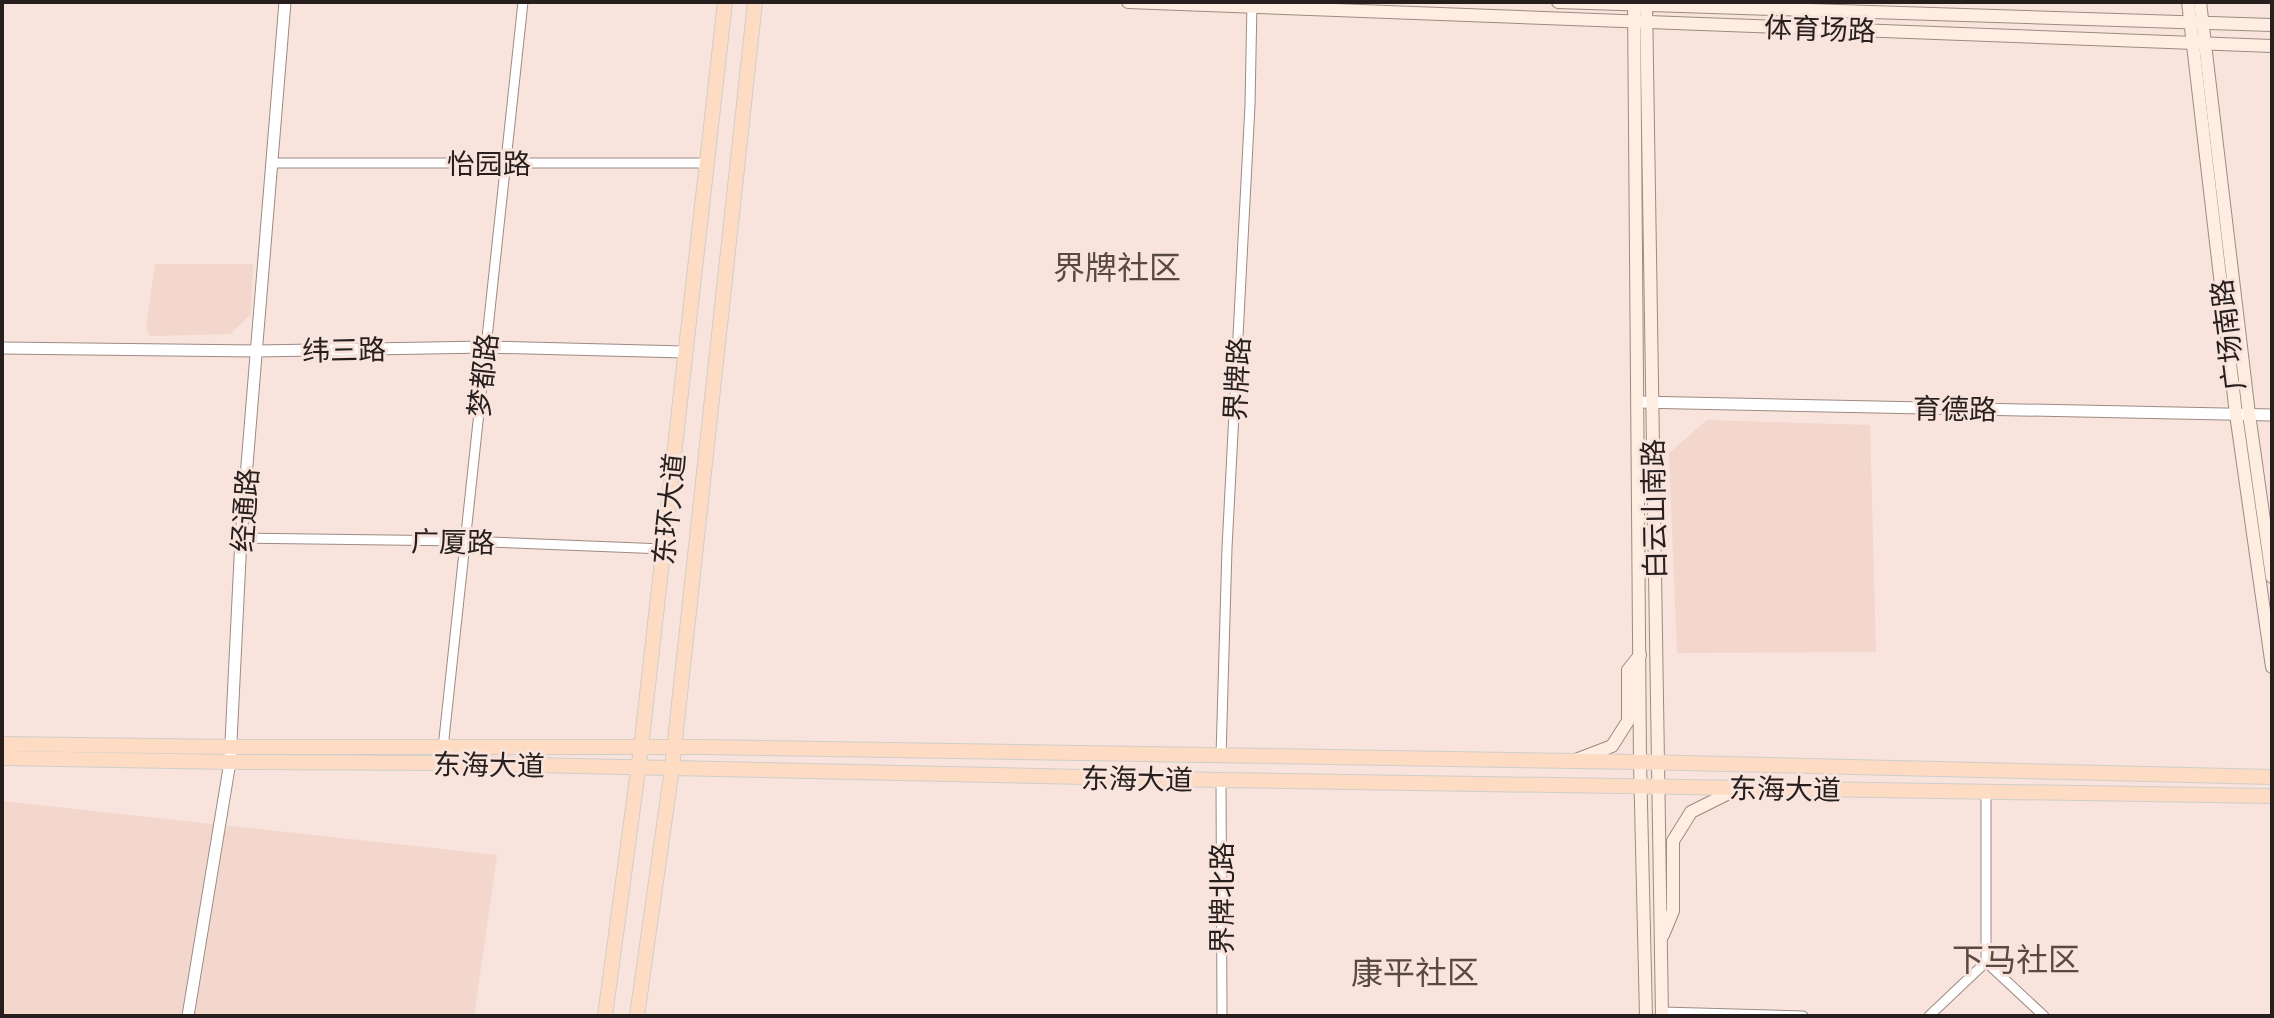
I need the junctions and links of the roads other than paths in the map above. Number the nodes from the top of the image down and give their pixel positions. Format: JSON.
{"nodes":[{"id":1,"x":285,"y":2,"type":"edge"},
{"id":2,"x":523,"y":2,"type":"edge"},
{"id":3,"x":725,"y":2,"type":"edge"},
{"id":4,"x":755,"y":2,"type":"edge"},
{"id":5,"x":1128,"y":2,"type":"edge"},
{"id":6,"x":1558,"y":2,"type":"edge"},
{"id":7,"x":2188,"y":2,"type":"edge"},
{"id":8,"x":2200,"y":2,"type":"edge"},
{"id":9,"x":1640,"y":3,"type":"edge"},
{"id":10,"x":1252,"y":5,"type":"edge"},
{"id":11,"x":1640,"y":21,"type":"junction"},
{"id":12,"x":2197,"y":23,"type":"junction"},
{"id":13,"x":2272,"y":25,"type":"edge"},
{"id":14,"x":2199,"y":43,"type":"junction"},
{"id":15,"x":2272,"y":46,"type":"edge"},
{"id":16,"x":272,"y":163,"type":"junction"},
{"id":17,"x":506,"y":163,"type":"junction"},
{"id":18,"x":705,"y":163,"type":"junction"},
{"id":19,"x":485,"y":347,"type":"junction"},
{"id":20,"x":2,"y":348,"type":"edge"},
{"id":21,"x":257,"y":351,"type":"junction"},
{"id":22,"x":685,"y":352,"type":"junction"},
{"id":23,"x":1637,"y":402,"type":"junction"},
{"id":24,"x":1652,"y":402,"type":"junction"},
{"id":25,"x":2236,"y":414,"type":"junction"},
{"id":26,"x":2249,"y":414,"type":"junction"},
{"id":27,"x":2272,"y":415,"type":"edge"},
{"id":28,"x":241,"y":538,"type":"junction"},
{"id":29,"x":464,"y":541,"type":"junction"},
{"id":30,"x":664,"y":549,"type":"junction"},
{"id":31,"x":2272,"y":577,"type":"edge"},
{"id":32,"x":1640,"y":655,"type":"junction"},
{"id":33,"x":2272,"y":667,"type":"edge"},
{"id":34,"x":2,"y":744,"type":"edge"},
{"id":35,"x":443,"y":748,"type":"junction"},
{"id":36,"x":641,"y":748,"type":"junction"},
{"id":37,"x":674,"y":748,"type":"junction"},
{"id":38,"x":230,"y":755,"type":"junction"},
{"id":39,"x":1221,"y":756,"type":"junction"},
{"id":40,"x":2,"y":758,"type":"edge"},
{"id":41,"x":1569,"y":762,"type":"junction"},
{"id":42,"x":1640,"y":762,"type":"junction"},
{"id":43,"x":1657,"y":763,"type":"junction"},
{"id":44,"x":638,"y":767,"type":"junction"},
{"id":45,"x":672,"y":768,"type":"junction"},
{"id":46,"x":2272,"y":777,"type":"edge"},
{"id":47,"x":1221,"y":780,"type":"junction"},
{"id":48,"x":1641,"y":787,"type":"junction"},
{"id":49,"x":1658,"y":787,"type":"junction"},
{"id":50,"x":1740,"y":788,"type":"junction"},
{"id":51,"x":1986,"y":791,"type":"junction"},
{"id":52,"x":2272,"y":796,"type":"edge"},
{"id":53,"x":1660,"y":942,"type":"junction"},
{"id":54,"x":1986,"y":962,"type":"junction"},
{"id":55,"x":1662,"y":1014,"type":"edge"},
{"id":56,"x":188,"y":1016,"type":"edge"},
{"id":57,"x":605,"y":1016,"type":"edge"},
{"id":58,"x":637,"y":1016,"type":"edge"},
{"id":59,"x":1222,"y":1016,"type":"edge"},
{"id":60,"x":1646,"y":1016,"type":"edge"},
{"id":61,"x":1803,"y":1016,"type":"edge"},
{"id":62,"x":1929,"y":1016,"type":"edge"},
{"id":63,"x":2044,"y":1016,"type":"edge"}],
"edges":[{"from":1,"to":16,"type":"street","name":"经通路"},
{"from":2,"to":17,"type":"street","name":"梦都路"},
{"from":3,"to":18,"type":"main road","name":"东环大道"},
{"from":4,"to":37,"type":"main road","name":"东环大道"},
{"from":5,"to":10,"type":"main road","name":"体育场路"},
{"from":6,"to":9,"type":"main road"},
{"from":7,"to":12,"type":"main road","name":"广场南路"},
{"from":8,"to":12,"type":"main road","name":"广场南路"},
{"from":9,"to":11,"type":"main road","name":"白云山南路"},
{"from":9,"to":12,"type":"main road"},
{"from":10,"to":11,"type":"main road","name":"体育场路"},
{"from":10,"to":39,"type":"street","name":"界牌路"},
{"from":11,"to":14,"type":"main road","name":"体育场路"},
{"from":11,"to":23,"type":"main road","name":"白云山南路"},
{"from":11,"to":24,"type":"main road","name":"白云山南路"},
{"from":12,"to":13,"type":"main road"},
{"from":12,"to":14,"type":"main road","name":"广场南路"},
{"from":14,"to":15,"type":"main road","name":"体育场路"},
{"from":14,"to":25,"type":"main road","name":"广场南路"},
{"from":14,"to":26,"type":"main road","name":"广场南路"},
{"from":16,"to":17,"type":"street","name":"怡园路"},
{"from":16,"to":21,"type":"street","name":"经通路"},
{"from":17,"to":18,"type":"street","name":"怡园路"},
{"from":17,"to":19,"type":"street","name":"梦都路"},
{"from":18,"to":22,"type":"main road","name":"东环大道"},
{"from":19,"to":21,"type":"street","name":"纬三路"},
{"from":19,"to":22,"type":"street","name":"纬三路"},
{"from":19,"to":29,"type":"street","name":"梦都路"},
{"from":20,"to":21,"type":"street","name":"纬三路"},
{"from":21,"to":28,"type":"street","name":"经通路"},
{"from":22,"to":30,"type":"main road","name":"东环大道"},
{"from":23,"to":24,"type":"street","name":"育德路"},
{"from":23,"to":32,"type":"main road","name":"白云山南路"},
{"from":24,"to":25,"type":"street","name":"育德路"},
{"from":24,"to":43,"type":"main road","name":"白云山南路"},
{"from":25,"to":26,"type":"street","name":"育德路"},
{"from":25,"to":33,"type":"main road","name":"广场南路"},
{"from":26,"to":27,"type":"street","name":"育德路"},
{"from":26,"to":31,"type":"main road","name":"广场南路"},
{"from":28,"to":29,"type":"street","name":"广厦路"},
{"from":28,"to":38,"type":"street","name":"经通路"},
{"from":29,"to":30,"type":"street","name":"广厦路"},
{"from":29,"to":35,"type":"street","name":"梦都路"},
{"from":30,"to":36,"type":"main road","name":"东环大道"},
{"from":32,"to":41,"type":"main road"},
{"from":32,"to":42,"type":"main road","name":"白云山南路"},
{"from":34,"to":38,"type":"main road","name":"东海大道"},
{"from":35,"to":36,"type":"main road","name":"东海大道"},
{"from":35,"to":38,"type":"main road","name":"东海大道"},
{"from":36,"to":37,"type":"main road","name":"东海大道"},
{"from":36,"to":44,"type":"main road","name":"东环大道"},
{"from":37,"to":39,"type":"main road","name":"东海大道"},
{"from":37,"to":45,"type":"main road","name":"东环大道"},
{"from":38,"to":40,"type":"main road","name":"东海大道"},
{"from":38,"to":44,"type":"main road","name":"东海大道"},
{"from":38,"to":56,"type":"street","name":"经通路"},
{"from":39,"to":41,"type":"main road","name":"东海大道"},
{"from":41,"to":42,"type":"main road","name":"东海大道"},
{"from":42,"to":43,"type":"main road","name":"东海大道"},
{"from":42,"to":48,"type":"main road","name":"白云山南路"},
{"from":43,"to":46,"type":"main road","name":"东海大道"},
{"from":43,"to":49,"type":"main road","name":"白云山南路"},
{"from":44,"to":45,"type":"main road","name":"东海大道"},
{"from":44,"to":57,"type":"main road","name":"东环大道"},
{"from":45,"to":47,"type":"main road","name":"东海大道"},
{"from":45,"to":58,"type":"main road","name":"东环大道"},
{"from":47,"to":48,"type":"main road","name":"东海大道"},
{"from":47,"to":59,"type":"street","name":"界牌北路"},
{"from":48,"to":49,"type":"main road","name":"东海大道"},
{"from":48,"to":60,"type":"main road","name":"白云山南路"},
{"from":49,"to":50,"type":"main road","name":"东海大道"},
{"from":49,"to":53,"type":"main road","name":"白云山南路"},
{"from":50,"to":51,"type":"main road","name":"东海大道"},
{"from":50,"to":53,"type":"main road"},
{"from":51,"to":52,"type":"main road","name":"东海大道"},
{"from":51,"to":54,"type":"street"},
{"from":53,"to":55,"type":"main road","name":"白云山南路"},
{"from":54,"to":62,"type":"street"},
{"from":54,"to":63,"type":"street"},
{"from":55,"to":61,"type":"street"}]}
